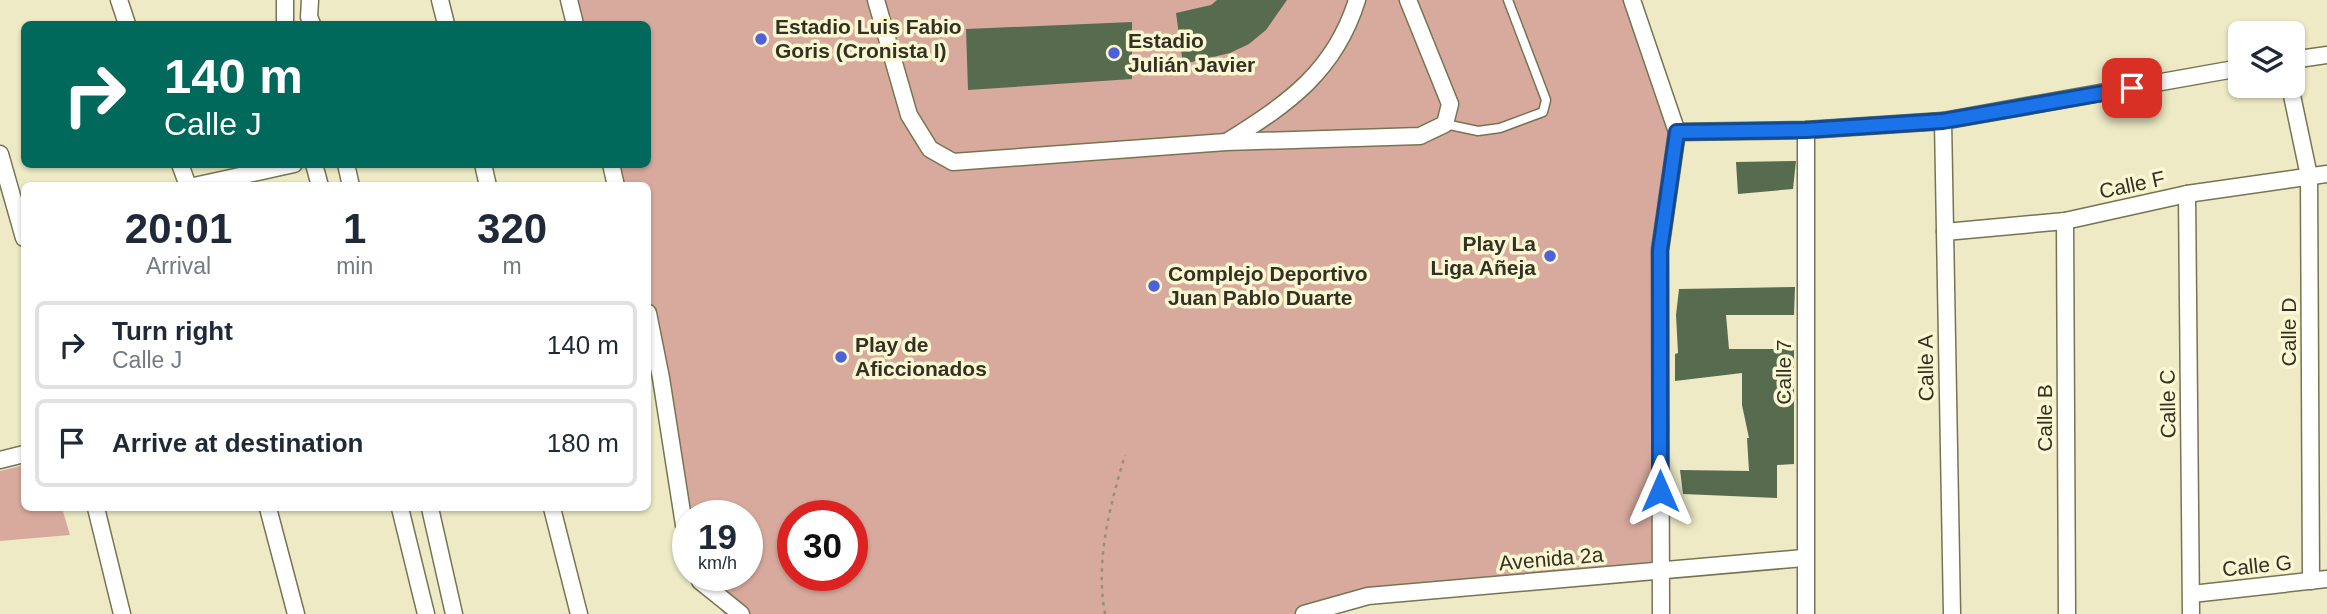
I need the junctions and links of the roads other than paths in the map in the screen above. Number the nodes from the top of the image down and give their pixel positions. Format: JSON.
{"nodes":[{"id":1,"x":119,"y":0,"type":"edge"},
{"id":2,"x":285,"y":0,"type":"edge"},
{"id":3,"x":310,"y":0,"type":"edge"},
{"id":4,"x":440,"y":0,"type":"edge"},
{"id":5,"x":569,"y":0,"type":"edge"},
{"id":6,"x":876,"y":0,"type":"edge"},
{"id":7,"x":1357,"y":0,"type":"edge"},
{"id":8,"x":1408,"y":0,"type":"edge"},
{"id":9,"x":1508,"y":0,"type":"edge"},
{"id":10,"x":1632,"y":0,"type":"edge"},
{"id":11,"x":126,"y":21,"type":"edge"},
{"id":12,"x":285,"y":21,"type":"edge"},
{"id":13,"x":311,"y":21,"type":"edge"},
{"id":14,"x":445,"y":21,"type":"edge"},
{"id":15,"x":574,"y":21,"type":"edge"},
{"id":16,"x":2327,"y":55,"type":"edge"},
{"id":17,"x":2305,"y":58,"type":"edge"},
{"id":18,"x":2228,"y":70,"type":"edge"},
{"id":19,"x":2293,"y":98,"type":"edge"},
{"id":20,"x":1943,"y":121,"type":"junction"},
{"id":21,"x":1445,"y":124,"type":"junction"},
{"id":22,"x":1806,"y":130,"type":"junction"},
{"id":23,"x":1677,"y":132,"type":"junction"},
{"id":24,"x":1226,"y":142,"type":"junction"},
{"id":25,"x":0,"y":155,"type":"edge"},
{"id":26,"x":276,"y":168,"type":"edge"},
{"id":27,"x":2327,"y":174,"type":"edge"},
{"id":28,"x":2309,"y":176,"type":"junction"},
{"id":29,"x":4,"y":178,"type":"edge"},
{"id":30,"x":212,"y":182,"type":"edge"},
{"id":31,"x":2187,"y":194,"type":"junction"},
{"id":32,"x":2066,"y":221,"type":"junction"},
{"id":33,"x":21,"y":228,"type":"edge"},
{"id":34,"x":1945,"y":232,"type":"junction"},
{"id":35,"x":651,"y":328,"type":"edge"},
{"id":36,"x":21,"y":455,"type":"edge"},
{"id":37,"x":0,"y":460,"type":"edge"},
{"id":38,"x":680,"y":500,"type":"edge"},
{"id":39,"x":97,"y":511,"type":"edge"},
{"id":40,"x":269,"y":511,"type":"edge"},
{"id":41,"x":401,"y":511,"type":"edge"},
{"id":42,"x":431,"y":511,"type":"edge"},
{"id":43,"x":553,"y":511,"type":"edge"},
{"id":44,"x":1804,"y":558,"type":"junction"},
{"id":45,"x":1660,"y":571,"type":"junction"},
{"id":46,"x":2319,"y":580,"type":"edge"},
{"id":47,"x":708,"y":591,"type":"edge"},
{"id":48,"x":714,"y":591,"type":"edge"},
{"id":49,"x":2192,"y":594,"type":"junction"},
{"id":50,"x":122,"y":614,"type":"edge"},
{"id":51,"x":296,"y":614,"type":"edge"},
{"id":52,"x":426,"y":614,"type":"edge"},
{"id":53,"x":454,"y":614,"type":"edge"},
{"id":54,"x":579,"y":614,"type":"edge"},
{"id":55,"x":724,"y":614,"type":"edge"},
{"id":56,"x":741,"y":614,"type":"edge"},
{"id":57,"x":1304,"y":614,"type":"edge"},
{"id":58,"x":1661,"y":614,"type":"edge"},
{"id":59,"x":1806,"y":614,"type":"edge"},
{"id":60,"x":1952,"y":614,"type":"edge"},
{"id":61,"x":2067,"y":614,"type":"edge"},
{"id":62,"x":2191,"y":614,"type":"edge"}],
"edges":[{"from":1,"to":11,"type":"street"},
{"from":2,"to":12,"type":"street"},
{"from":3,"to":13,"type":"street"},
{"from":4,"to":14,"type":"street"},
{"from":5,"to":15,"type":"street"},
{"from":6,"to":24,"type":"street"},
{"from":7,"to":24,"type":"street"},
{"from":8,"to":21,"type":"street"},
{"from":9,"to":21,"type":"lane"},
{"from":10,"to":23,"type":"street"},
{"from":16,"to":17,"type":"street"},
{"from":18,"to":20,"type":"street"},
{"from":19,"to":28,"type":"street","name":"Calle D"},
{"from":20,"to":22,"type":"street"},
{"from":20,"to":34,"type":"street","name":"Calle A"},
{"from":21,"to":24,"type":"street"},
{"from":22,"to":23,"type":"street"},
{"from":22,"to":44,"type":"street","name":"Calle 7"},
{"from":23,"to":45,"type":"street"},
{"from":25,"to":29,"type":"street"},
{"from":26,"to":30,"type":"street"},
{"from":27,"to":28,"type":"street","name":"Calle F"},
{"from":28,"to":31,"type":"street","name":"Calle F"},
{"from":28,"to":46,"type":"street","name":"Calle D"},
{"from":29,"to":33,"type":"street"},
{"from":31,"to":32,"type":"street","name":"Calle F"},
{"from":31,"to":49,"type":"street","name":"Calle C"},
{"from":32,"to":34,"type":"street","name":"Calle F"},
{"from":32,"to":61,"type":"street","name":"Calle B"},
{"from":34,"to":60,"type":"street","name":"Calle A"},
{"from":35,"to":38,"type":"street"},
{"from":36,"to":37,"type":"street"},
{"from":39,"to":50,"type":"street"},
{"from":40,"to":51,"type":"street"},
{"from":41,"to":52,"type":"street"},
{"from":42,"to":53,"type":"street"},
{"from":43,"to":54,"type":"street"},
{"from":44,"to":45,"type":"street","name":"Avenida 2a"},
{"from":44,"to":59,"type":"street","name":"Calle 7"},
{"from":45,"to":57,"type":"street","name":"Avenida 2a"},
{"from":45,"to":58,"type":"street"},
{"from":46,"to":49,"type":"street","name":"Calle G"},
{"from":47,"to":55,"type":"street"},
{"from":48,"to":56,"type":"street"},
{"from":49,"to":62,"type":"street","name":"Calle C"}]}
